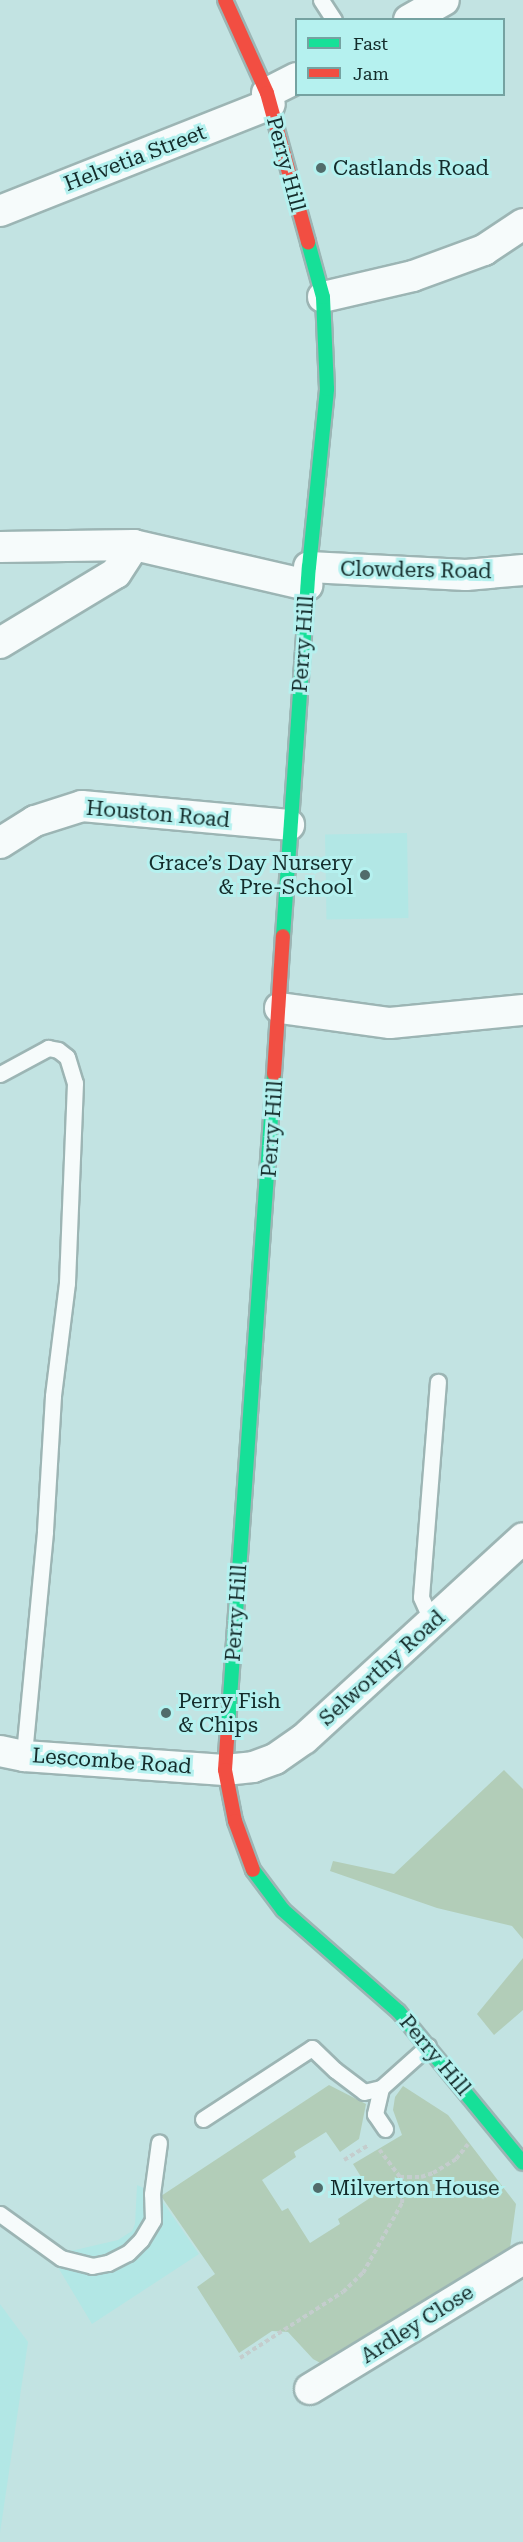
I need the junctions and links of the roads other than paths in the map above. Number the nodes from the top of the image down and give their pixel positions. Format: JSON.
{"nodes":[{"id":1,"x":225,"y":0,"type":"edge"},
{"id":2,"x":321,"y":0,"type":"edge"},
{"id":3,"x":444,"y":0,"type":"edge"},
{"id":4,"x":333,"y":18,"type":"edge"},
{"id":5,"x":412,"y":18,"type":"edge"},
{"id":6,"x":295,"y":79,"type":"edge"},
{"id":7,"x":268,"y":98,"type":"junction"},
{"id":8,"x":0,"y":211,"type":"edge"},
{"id":9,"x":523,"y":224,"type":"edge"},
{"id":10,"x":323,"y":297,"type":"junction"},
{"id":11,"x":134,"y":545,"type":"junction"},
{"id":12,"x":0,"y":547,"type":"edge"},
{"id":13,"x":523,"y":570,"type":"edge"},
{"id":14,"x":308,"y":576,"type":"junction"},
{"id":15,"x":0,"y":643,"type":"edge"},
{"id":16,"x":289,"y":825,"type":"junction"},
{"id":17,"x":0,"y":843,"type":"edge"},
{"id":18,"x":280,"y":1008,"type":"junction"},
{"id":19,"x":523,"y":1010,"type":"edge"},
{"id":20,"x":0,"y":1074,"type":"edge"},
{"id":21,"x":438,"y":1382,"type":"dead end"},
{"id":22,"x":523,"y":1538,"type":"edge"},
{"id":23,"x":432,"y":1622,"type":"junction"},
{"id":24,"x":12,"y":1753,"type":"edge"},
{"id":25,"x":225,"y":1770,"type":"junction"},
{"id":26,"x":428,"y":2046,"type":"junction"},
{"id":27,"x":381,"y":2088,"type":"junction"},
{"id":28,"x":203,"y":2119,"type":"dead end"},
{"id":29,"x":385,"y":2129,"type":"dead end"},
{"id":30,"x":159,"y":2142,"type":"dead end"},
{"id":31,"x":523,"y":2163,"type":"edge"},
{"id":32,"x":0,"y":2214,"type":"edge"},
{"id":33,"x":523,"y":2259,"type":"edge"},
{"id":34,"x":310,"y":2389,"type":"dead end"}],
"edges":[{"from":1,"to":7,"type":"main road","name":"Perry Hill"},
{"from":2,"to":4,"type":"lane"},
{"from":3,"to":5,"type":"street"},
{"from":6,"to":7,"type":"street"},
{"from":7,"to":8,"type":"street","name":"Helvetia Street"},
{"from":7,"to":10,"type":"main road","name":"Perry Hill"},
{"from":9,"to":10,"type":"street"},
{"from":10,"to":14,"type":"main road","name":"Perry Hill"},
{"from":11,"to":12,"type":"street","name":"Clowders Road"},
{"from":11,"to":14,"type":"street","name":"Clowders Road"},
{"from":11,"to":15,"type":"street"},
{"from":13,"to":14,"type":"street","name":"Clowders Road"},
{"from":14,"to":16,"type":"main road","name":"Perry Hill"},
{"from":16,"to":17,"type":"street","name":"Houston Road"},
{"from":16,"to":18,"type":"main road","name":"Perry Hill"},
{"from":18,"to":19,"type":"street"},
{"from":18,"to":25,"type":"main road","name":"Perry Hill"},
{"from":20,"to":24,"type":"lane"},
{"from":21,"to":23,"type":"lane"},
{"from":22,"to":23,"type":"street","name":"Selworthy Road"},
{"from":23,"to":25,"type":"street","name":"Selworthy Road"},
{"from":24,"to":25,"type":"street","name":"Lescombe Road"},
{"from":25,"to":26,"type":"main road","name":"Perry Hill"},
{"from":26,"to":27,"type":"lane"},
{"from":26,"to":31,"type":"main road","name":"Perry Hill"},
{"from":27,"to":28,"type":"lane"},
{"from":27,"to":29,"type":"lane"},
{"from":30,"to":32,"type":"lane"},
{"from":33,"to":34,"type":"street","name":"Ardley Close"}]}
